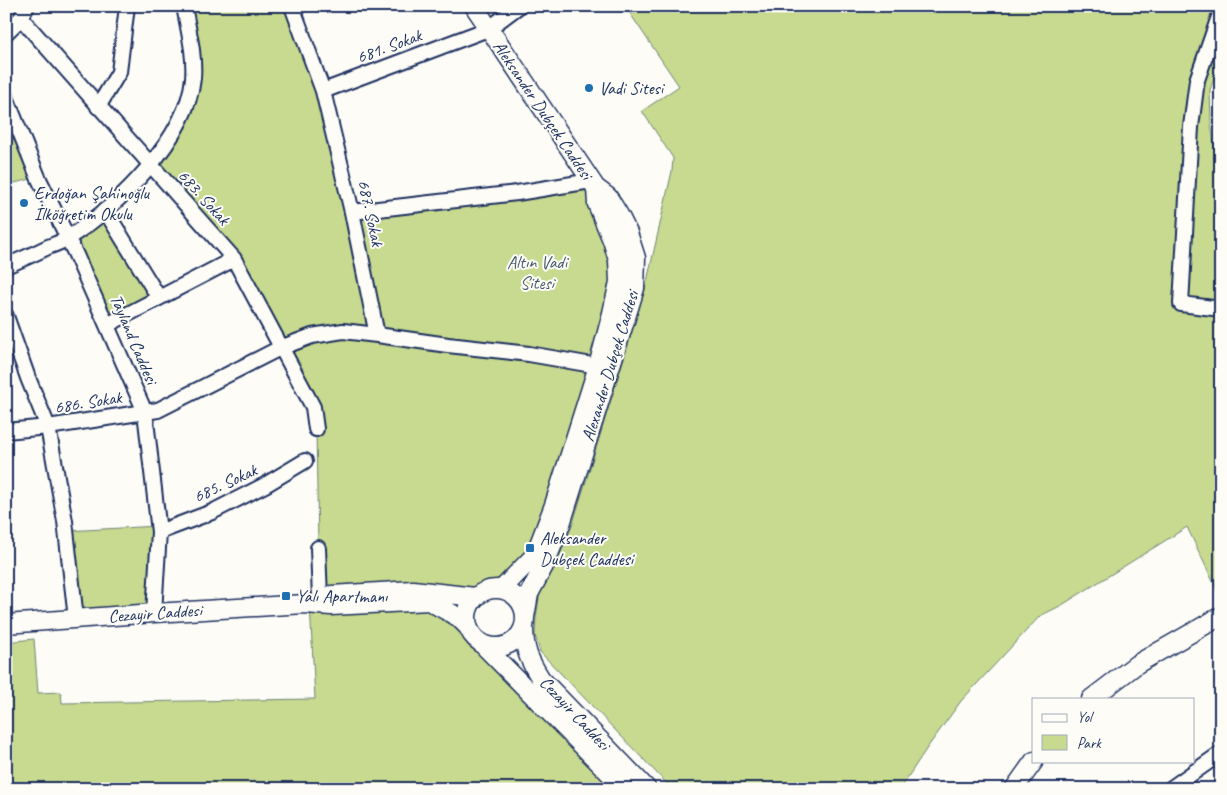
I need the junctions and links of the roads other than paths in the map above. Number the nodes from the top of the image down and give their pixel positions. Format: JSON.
{"nodes":[{"id":1,"x":127,"y":6,"type":"edge"},
{"id":2,"x":184,"y":6,"type":"edge"},
{"id":3,"x":292,"y":6,"type":"edge"},
{"id":4,"x":474,"y":6,"type":"edge"},
{"id":5,"x":519,"y":6,"type":"edge"},
{"id":6,"x":1221,"y":11,"type":"edge"},
{"id":7,"x":24,"y":12,"type":"edge"},
{"id":8,"x":488,"y":29,"type":"junction"},
{"id":9,"x":6,"y":34,"type":"edge"},
{"id":10,"x":323,"y":91,"type":"junction"},
{"id":11,"x":6,"y":98,"type":"edge"},
{"id":12,"x":98,"y":107,"type":"junction"},
{"id":13,"x":150,"y":166,"type":"junction"},
{"id":14,"x":594,"y":184,"type":"junction"},
{"id":15,"x":105,"y":210,"type":"junction"},
{"id":16,"x":352,"y":212,"type":"junction"},
{"id":17,"x":67,"y":239,"type":"junction"},
{"id":18,"x":234,"y":259,"type":"junction"},
{"id":19,"x":6,"y":266,"type":"edge"},
{"id":20,"x":159,"y":298,"type":"junction"},
{"id":21,"x":1221,"y":302,"type":"edge"},
{"id":22,"x":1198,"y":306,"type":"junction"},
{"id":23,"x":1221,"y":309,"type":"edge"},
{"id":24,"x":6,"y":316,"type":"edge"},
{"id":25,"x":107,"y":325,"type":"junction"},
{"id":26,"x":377,"y":335,"type":"junction"},
{"id":27,"x":280,"y":348,"type":"junction"},
{"id":28,"x":598,"y":366,"type":"junction"},
{"id":29,"x":144,"y":412,"type":"junction"},
{"id":30,"x":48,"y":427,"type":"junction"},
{"id":31,"x":316,"y":429,"type":"dead end"},
{"id":32,"x":6,"y":431,"type":"edge"},
{"id":33,"x":305,"y":462,"type":"dead end"},
{"id":34,"x":159,"y":532,"type":"junction"},
{"id":35,"x":318,"y":548,"type":"dead end"},
{"id":36,"x":502,"y":589,"type":"junction"},
{"id":37,"x":403,"y":596,"type":"junction"},
{"id":38,"x":475,"y":597,"type":"junction"},
{"id":39,"x":320,"y":601,"type":"junction"},
{"id":40,"x":154,"y":613,"type":"junction"},
{"id":41,"x":1221,"y":616,"type":"edge"},
{"id":42,"x":76,"y":619,"type":"junction"},
{"id":43,"x":524,"y":622,"type":"junction"},
{"id":44,"x":6,"y":624,"type":"edge"},
{"id":45,"x":468,"y":627,"type":"junction"},
{"id":46,"x":480,"y":642,"type":"junction"},
{"id":47,"x":534,"y":685,"type":"junction"},
{"id":48,"x":1092,"y":698,"type":"edge"},
{"id":49,"x":1221,"y":753,"type":"edge"},
{"id":50,"x":1033,"y":762,"type":"edge"},
{"id":51,"x":1179,"y":787,"type":"edge"},
{"id":52,"x":625,"y":789,"type":"edge"},
{"id":53,"x":647,"y":789,"type":"edge"},
{"id":54,"x":1014,"y":789,"type":"edge"}],
"edges":[{"from":1,"to":12,"type":"street"},
{"from":2,"to":13,"type":"street"},
{"from":3,"to":10,"type":"street","name":"687. Sokak"},
{"from":4,"to":8,"type":"main road","name":"Aleksander Dubçek Caddesi"},
{"from":5,"to":8,"type":"street","name":"681. Sokak"},
{"from":6,"to":22,"type":"street"},
{"from":7,"to":9,"type":"street"},
{"from":7,"to":12,"type":"street","name":"683. Sokak"},
{"from":8,"to":10,"type":"street","name":"681. Sokak"},
{"from":8,"to":14,"type":"main road","name":"Aleksander Dubçek Caddesi"},
{"from":10,"to":16,"type":"street","name":"687. Sokak"},
{"from":11,"to":17,"type":"street","name":"Tayland Caddesi"},
{"from":12,"to":13,"type":"street","name":"683. Sokak"},
{"from":13,"to":15,"type":"street"},
{"from":13,"to":18,"type":"street","name":"683. Sokak"},
{"from":14,"to":16,"type":"street"},
{"from":14,"to":28,"type":"main road","name":"Alexander Dubçek Caddesi"},
{"from":14,"to":43,"type":"main road","name":"Alexander Dubçek Caddesi"},
{"from":15,"to":17,"type":"street"},
{"from":15,"to":20,"type":"street"},
{"from":16,"to":26,"type":"street","name":"687. Sokak"},
{"from":17,"to":19,"type":"street"},
{"from":17,"to":25,"type":"street","name":"Tayland Caddesi"},
{"from":18,"to":20,"type":"street"},
{"from":18,"to":27,"type":"street","name":"683. Sokak"},
{"from":20,"to":25,"type":"street"},
{"from":21,"to":22,"type":"street"},
{"from":22,"to":23,"type":"street"},
{"from":24,"to":30,"type":"street"},
{"from":25,"to":29,"type":"street","name":"Tayland Caddesi"},
{"from":26,"to":27,"type":"street"},
{"from":26,"to":28,"type":"street"},
{"from":27,"to":29,"type":"street","name":"686. Sokak"},
{"from":27,"to":31,"type":"street","name":"683. Sokak"},
{"from":28,"to":36,"type":"main road","name":"Alexander Dubçek Caddesi"},
{"from":29,"to":30,"type":"street","name":"686. Sokak"},
{"from":29,"to":34,"type":"street","name":"Tayland Caddesi"},
{"from":30,"to":32,"type":"street","name":"686. Sokak"},
{"from":30,"to":42,"type":"street"},
{"from":33,"to":34,"type":"street","name":"685. Sokak"},
{"from":34,"to":40,"type":"street","name":"Tayland Caddesi"},
{"from":35,"to":39,"type":"street"},
{"from":36,"to":38,"type":"main road"},
{"from":36,"to":43,"type":"main road"},
{"from":37,"to":38,"type":"main road","name":"Cezayir Caddesi"},
{"from":37,"to":39,"type":"main road","name":"Cezayir Caddesi"},
{"from":37,"to":45,"type":"main road","name":"Cezayir Caddesi"},
{"from":38,"to":45,"type":"main road"},
{"from":39,"to":40,"type":"main road","name":"Cezayir Caddesi"},
{"from":40,"to":42,"type":"main road","name":"Cezayir Caddesi"},
{"from":41,"to":48,"type":"main road"},
{"from":42,"to":44,"type":"main road","name":"Cezayir Caddesi"},
{"from":43,"to":46,"type":"main road"},
{"from":43,"to":47,"type":"main road","name":"Cezayir Caddesi"},
{"from":45,"to":46,"type":"main road"},
{"from":46,"to":47,"type":"main road","name":"Cezayir Caddesi"},
{"from":47,"to":52,"type":"main road","name":"Cezayir Caddesi"},
{"from":47,"to":53,"type":"main road","name":"Cezayir Caddesi"},
{"from":49,"to":51,"type":"street"},
{"from":50,"to":54,"type":"main road"}]}
